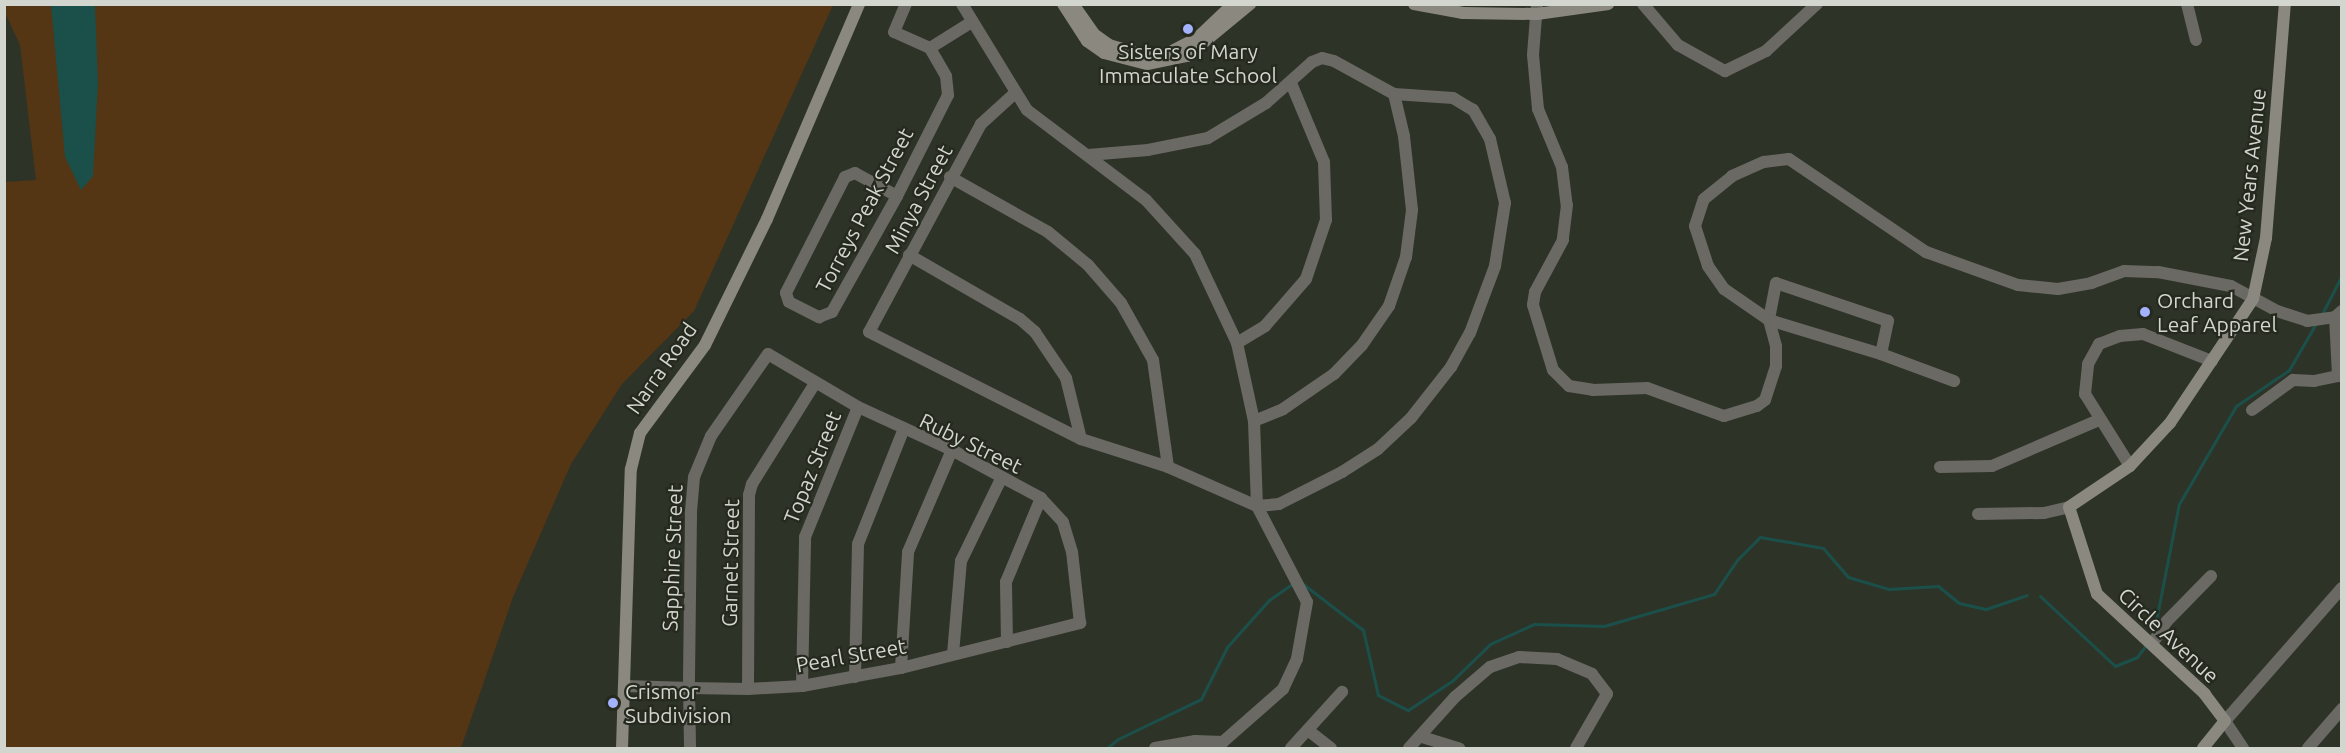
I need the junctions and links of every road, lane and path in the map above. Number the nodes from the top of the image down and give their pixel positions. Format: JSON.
{"nodes":[{"id":1,"x":859,"y":4,"type":"edge"},
{"id":2,"x":906,"y":4,"type":"edge"},
{"id":3,"x":962,"y":4,"type":"edge"},
{"id":4,"x":1063,"y":4,"type":"edge"},
{"id":5,"x":1073,"y":4,"type":"edge"},
{"id":6,"x":1233,"y":4,"type":"edge"},
{"id":7,"x":1250,"y":4,"type":"edge"},
{"id":8,"x":1414,"y":4,"type":"edge"},
{"id":9,"x":1608,"y":4,"type":"edge"},
{"id":10,"x":1643,"y":4,"type":"edge"},
{"id":11,"x":1817,"y":4,"type":"edge"},
{"id":12,"x":2187,"y":4,"type":"edge"},
{"id":13,"x":2285,"y":4,"type":"edge"},
{"id":14,"x":1463,"y":9,"type":"edge"},
{"id":15,"x":1537,"y":9,"type":"edge"},
{"id":16,"x":970,"y":23,"type":"junction"},
{"id":17,"x":2196,"y":40,"type":"dead end"},
{"id":18,"x":930,"y":48,"type":"junction"},
{"id":19,"x":1291,"y":83,"type":"junction"},
{"id":20,"x":1014,"y":94,"type":"junction"},
{"id":21,"x":1394,"y":94,"type":"junction"},
{"id":22,"x":1088,"y":155,"type":"junction"},
{"id":23,"x":950,"y":177,"type":"junction"},
{"id":24,"x":897,"y":196,"type":"junction"},
{"id":25,"x":909,"y":255,"type":"junction"},
{"id":26,"x":2253,"y":299,"type":"junction"},
{"id":27,"x":2336,"y":315,"type":"edge"},
{"id":28,"x":1769,"y":320,"type":"junction"},
{"id":29,"x":1237,"y":343,"type":"junction"},
{"id":30,"x":768,"y":354,"type":"joint"},
{"id":31,"x":1881,"y":354,"type":"junction"},
{"id":32,"x":2212,"y":361,"type":"junction"},
{"id":33,"x":1954,"y":381,"type":"dead end"},
{"id":34,"x":815,"y":383,"type":"junction"},
{"id":35,"x":858,"y":408,"type":"junction"},
{"id":36,"x":2252,"y":410,"type":"dead end"},
{"id":37,"x":2099,"y":420,"type":"junction"},
{"id":38,"x":1254,"y":421,"type":"junction"},
{"id":39,"x":903,"y":431,"type":"junction"},
{"id":40,"x":1081,"y":439,"type":"junction"},
{"id":41,"x":952,"y":450,"type":"junction"},
{"id":42,"x":2130,"y":466,"type":"junction"},
{"id":43,"x":1168,"y":467,"type":"junction"},
{"id":44,"x":1940,"y":467,"type":"dead end"},
{"id":45,"x":1001,"y":479,"type":"junction"},
{"id":46,"x":1041,"y":498,"type":"junction"},
{"id":47,"x":1257,"y":506,"type":"junction"},
{"id":48,"x":2069,"y":507,"type":"junction"},
{"id":49,"x":1978,"y":514,"type":"dead end"},
{"id":50,"x":2211,"y":576,"type":"dead end"},
{"id":51,"x":2342,"y":588,"type":"edge"},
{"id":52,"x":1080,"y":623,"type":"joint"},
{"id":53,"x":1007,"y":642,"type":"junction"},
{"id":54,"x":2150,"y":643,"type":"junction"},
{"id":55,"x":952,"y":654,"type":"junction"},
{"id":56,"x":902,"y":668,"type":"junction"},
{"id":57,"x":855,"y":677,"type":"junction"},
{"id":58,"x":625,"y":686,"type":"junction"},
{"id":59,"x":802,"y":686,"type":"junction"},
{"id":60,"x":689,"y":688,"type":"junction"},
{"id":61,"x":748,"y":689,"type":"junction"},
{"id":62,"x":1342,"y":692,"type":"dead end"},
{"id":63,"x":2340,"y":715,"type":"edge"},
{"id":64,"x":2225,"y":721,"type":"junction"},
{"id":65,"x":1309,"y":731,"type":"junction"},
{"id":66,"x":1422,"y":737,"type":"junction"},
{"id":67,"x":1219,"y":745,"type":"edge"},
{"id":68,"x":622,"y":748,"type":"edge"},
{"id":69,"x":690,"y":748,"type":"edge"},
{"id":70,"x":1155,"y":748,"type":"edge"},
{"id":71,"x":1291,"y":748,"type":"edge"},
{"id":72,"x":1331,"y":748,"type":"edge"},
{"id":73,"x":1409,"y":748,"type":"edge"},
{"id":74,"x":1459,"y":748,"type":"edge"},
{"id":75,"x":1576,"y":748,"type":"edge"},
{"id":76,"x":2203,"y":748,"type":"edge"},
{"id":77,"x":2243,"y":748,"type":"edge"},
{"id":78,"x":2308,"y":748,"type":"edge"}],
"edges":[{"from":1,"to":58,"type":"street","name":"Narra Road"},
{"from":2,"to":18,"type":"street"},
{"from":3,"to":16,"type":"street"},
{"from":4,"to":7,"type":"street"},
{"from":5,"to":6,"type":"street"},
{"from":8,"to":14,"type":"street"},
{"from":9,"to":15,"type":"street"},
{"from":10,"to":11,"type":"street"},
{"from":12,"to":17,"type":"street"},
{"from":13,"to":26,"type":"street","name":"New Years Avenue"},
{"from":14,"to":15,"type":"street"},
{"from":15,"to":28,"type":"street"},
{"from":16,"to":18,"type":"street"},
{"from":16,"to":20,"type":"street"},
{"from":18,"to":24,"type":"street","name":"Torreys Peak Street"},
{"from":19,"to":21,"type":"street"},
{"from":19,"to":22,"type":"street"},
{"from":19,"to":29,"type":"street"},
{"from":20,"to":22,"type":"street"},
{"from":20,"to":23,"type":"street","name":"Minya Street"},
{"from":21,"to":38,"type":"street"},
{"from":21,"to":47,"type":"street"},
{"from":22,"to":29,"type":"street"},
{"from":23,"to":25,"type":"street","name":"Minya Street"},
{"from":23,"to":43,"type":"street"},
{"from":24,"to":24,"type":"street","name":"Torreys Peak Street"},
{"from":25,"to":40,"type":"street"},
{"from":25,"to":40,"type":"street","name":"Minya Street"},
{"from":26,"to":27,"type":"street"},
{"from":26,"to":28,"type":"street"},
{"from":26,"to":32,"type":"street","name":"New Years Avenue"},
{"from":27,"to":36,"type":"street"},
{"from":28,"to":31,"type":"street"},
{"from":28,"to":31,"type":"street"},
{"from":29,"to":38,"type":"street"},
{"from":30,"to":34,"type":"street","name":"Ruby Street"},
{"from":30,"to":60,"type":"street","name":"Sapphire Street"},
{"from":31,"to":33,"type":"street"},
{"from":32,"to":37,"type":"street"},
{"from":32,"to":42,"type":"street","name":"New Years Avenue"},
{"from":34,"to":35,"type":"street","name":"Ruby Street"},
{"from":34,"to":61,"type":"street","name":"Garnet Street"},
{"from":35,"to":39,"type":"street","name":"Ruby Street"},
{"from":35,"to":59,"type":"street","name":"Topaz Street"},
{"from":37,"to":42,"type":"street"},
{"from":37,"to":44,"type":"street"},
{"from":38,"to":47,"type":"street"},
{"from":39,"to":41,"type":"street","name":"Ruby Street"},
{"from":39,"to":57,"type":"street"},
{"from":40,"to":43,"type":"street"},
{"from":41,"to":45,"type":"street","name":"Ruby Street"},
{"from":41,"to":56,"type":"street"},
{"from":42,"to":48,"type":"street","name":"New Years Avenue"},
{"from":43,"to":47,"type":"street"},
{"from":45,"to":46,"type":"street","name":"Ruby Street"},
{"from":45,"to":55,"type":"street"},
{"from":46,"to":52,"type":"street","name":"Ruby Street"},
{"from":46,"to":53,"type":"street"},
{"from":47,"to":67,"type":"street"},
{"from":48,"to":49,"type":"street","name":"New Years Avenue"},
{"from":48,"to":54,"type":"street","name":"Circle Avenue"},
{"from":50,"to":54,"type":"street"},
{"from":51,"to":64,"type":"street"},
{"from":52,"to":53,"type":"street","name":"Pearl Street"},
{"from":53,"to":55,"type":"street","name":"Pearl Street"},
{"from":54,"to":64,"type":"street","name":"Circle Avenue"},
{"from":55,"to":56,"type":"street","name":"Pearl Street"},
{"from":56,"to":57,"type":"street","name":"Pearl Street"},
{"from":57,"to":59,"type":"street","name":"Pearl Street"},
{"from":58,"to":60,"type":"street","name":"Pearl Street"},
{"from":58,"to":68,"type":"street","name":"Narra Road"},
{"from":59,"to":61,"type":"street","name":"Pearl Street"},
{"from":60,"to":61,"type":"street","name":"Pearl Street"},
{"from":60,"to":69,"type":"street","name":"Sapphire Street"},
{"from":62,"to":65,"type":"street"},
{"from":63,"to":78,"type":"street"},
{"from":64,"to":76,"type":"street"},
{"from":64,"to":77,"type":"street"},
{"from":65,"to":71,"type":"street"},
{"from":65,"to":72,"type":"street"},
{"from":66,"to":73,"type":"street"},
{"from":66,"to":74,"type":"street"},
{"from":66,"to":75,"type":"street"},
{"from":67,"to":70,"type":"street"}]}
